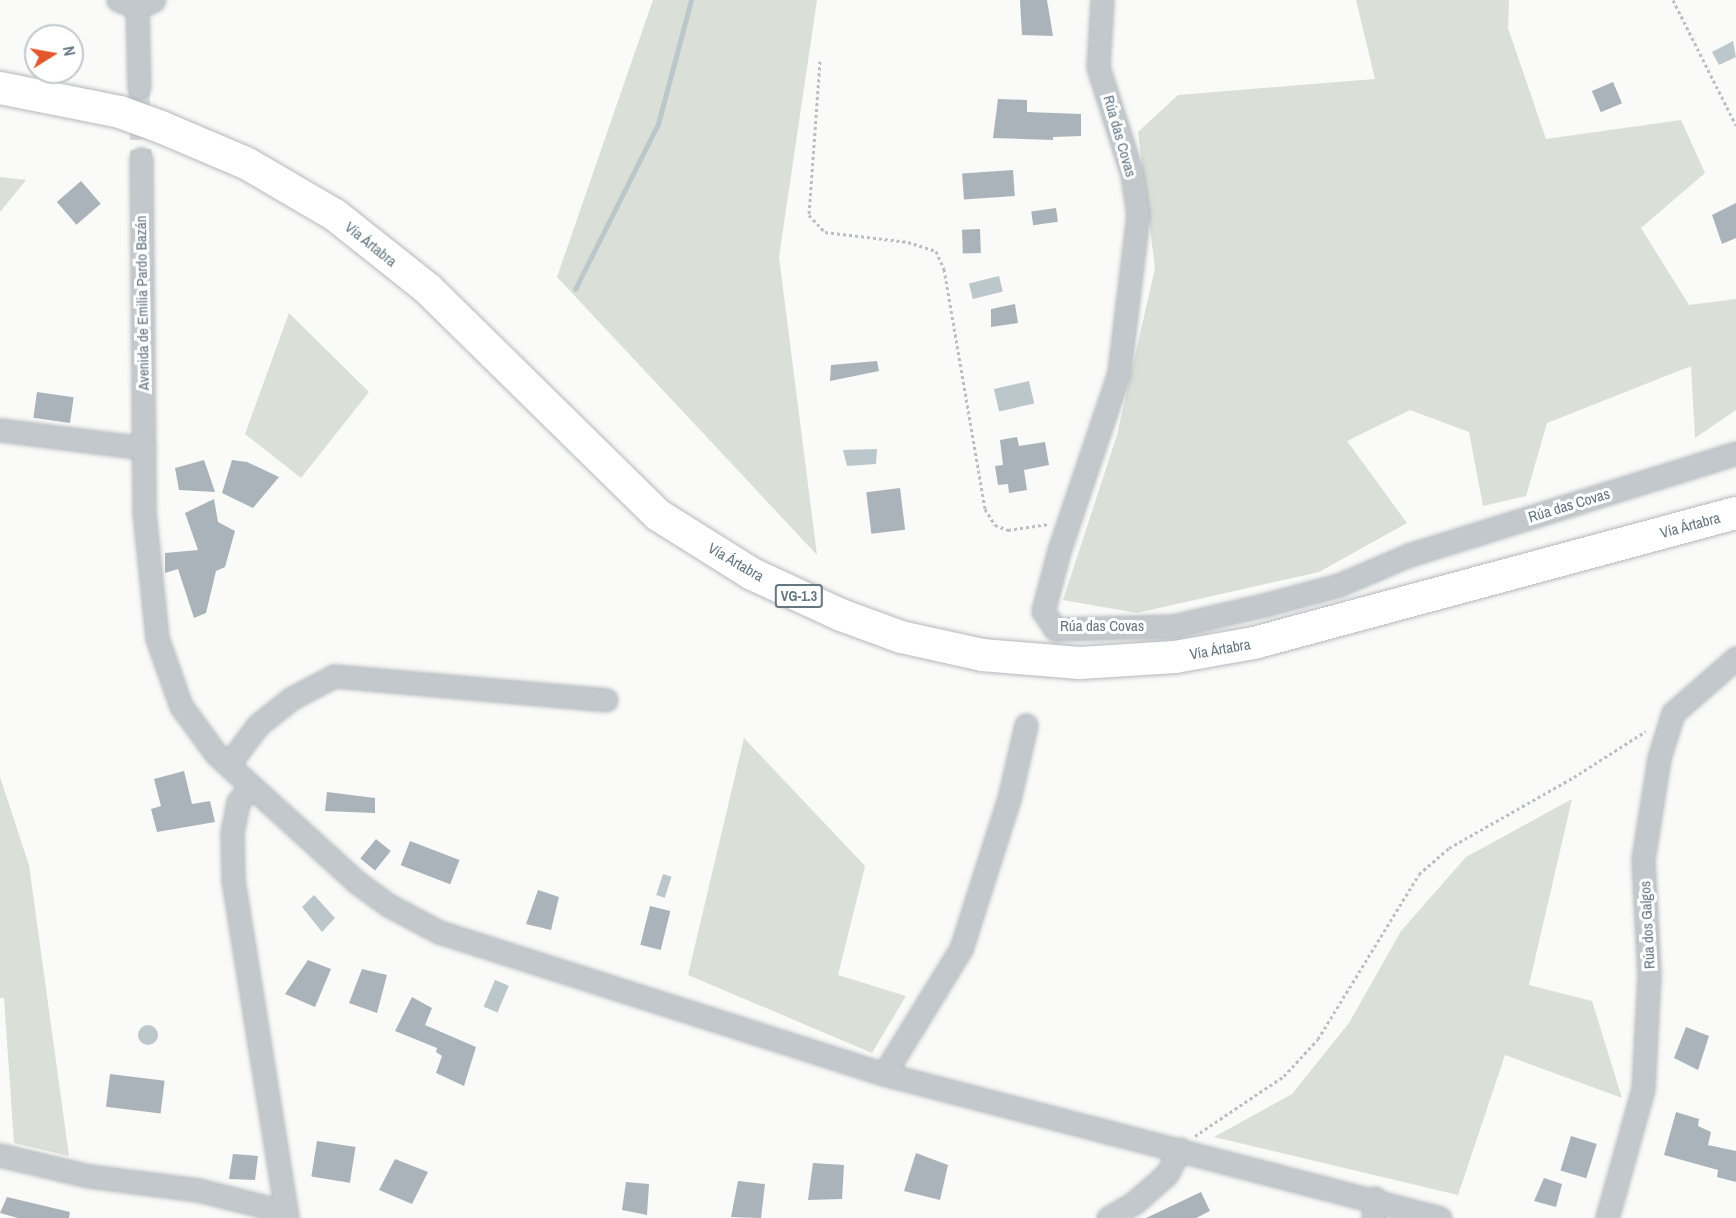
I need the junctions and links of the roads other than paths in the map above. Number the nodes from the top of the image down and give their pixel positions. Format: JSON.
{"nodes":[{"id":1,"x":1102,"y":0,"type":"edge"},
{"id":2,"x":136,"y":2,"type":"edge"},
{"id":3,"x":139,"y":87,"type":"tunnel mouth"},
{"id":4,"x":0,"y":88,"type":"edge"},
{"id":5,"x":141,"y":159,"type":"tunnel mouth"},
{"id":6,"x":0,"y":430,"type":"edge"},
{"id":7,"x":144,"y":448,"type":"junction"},
{"id":8,"x":1736,"y":453,"type":"edge"},
{"id":9,"x":1736,"y":513,"type":"edge"},
{"id":10,"x":1736,"y":658,"type":"edge"},
{"id":11,"x":606,"y":700,"type":"dead end"},
{"id":12,"x":1026,"y":725,"type":"dead end"},
{"id":13,"x":228,"y":765,"type":"junction"},
{"id":14,"x":251,"y":786,"type":"junction"},
{"id":15,"x":884,"y":1074,"type":"junction"},
{"id":16,"x":1180,"y":1149,"type":"junction"},
{"id":17,"x":0,"y":1155,"type":"edge"},
{"id":18,"x":1374,"y":1208,"type":"edge"},
{"id":19,"x":1108,"y":1218,"type":"edge"},
{"id":20,"x":1440,"y":1218,"type":"edge"},
{"id":21,"x":1607,"y":1218,"type":"edge"}],
"edges":[{"from":1,"to":8,"type":"street","name":"Rúa das Covas"},
{"from":2,"to":3,"type":"street"},
{"from":4,"to":9,"type":"highway","name":"Vía Ártabra","number":"VG-1.3"},
{"from":5,"to":7,"type":"street","name":"Avenida de Emilia Pardo Bazán"},
{"from":6,"to":7,"type":"street"},
{"from":7,"to":13,"type":"street","name":"Avenida de Emilia Pardo Bazán"},
{"from":10,"to":21,"type":"street","name":"Rúa dos Galgos"},
{"from":11,"to":13,"type":"street"},
{"from":12,"to":15,"type":"street"},
{"from":13,"to":14,"type":"street","name":"Avenida de Emilia Pardo Bazán"},
{"from":14,"to":15,"type":"street","name":"Avenida de Emilia Pardo Bazán"},
{"from":14,"to":17,"type":"street"},
{"from":15,"to":16,"type":"street","name":"Avenida de Emilia Pardo Bazán"},
{"from":16,"to":18,"type":"street","name":"Avenida de Emilia Pardo Bazán"},
{"from":16,"to":19,"type":"street"},
{"from":18,"to":20,"type":"street","name":"Avenida de Emilia Pardo Bazán"}]}
